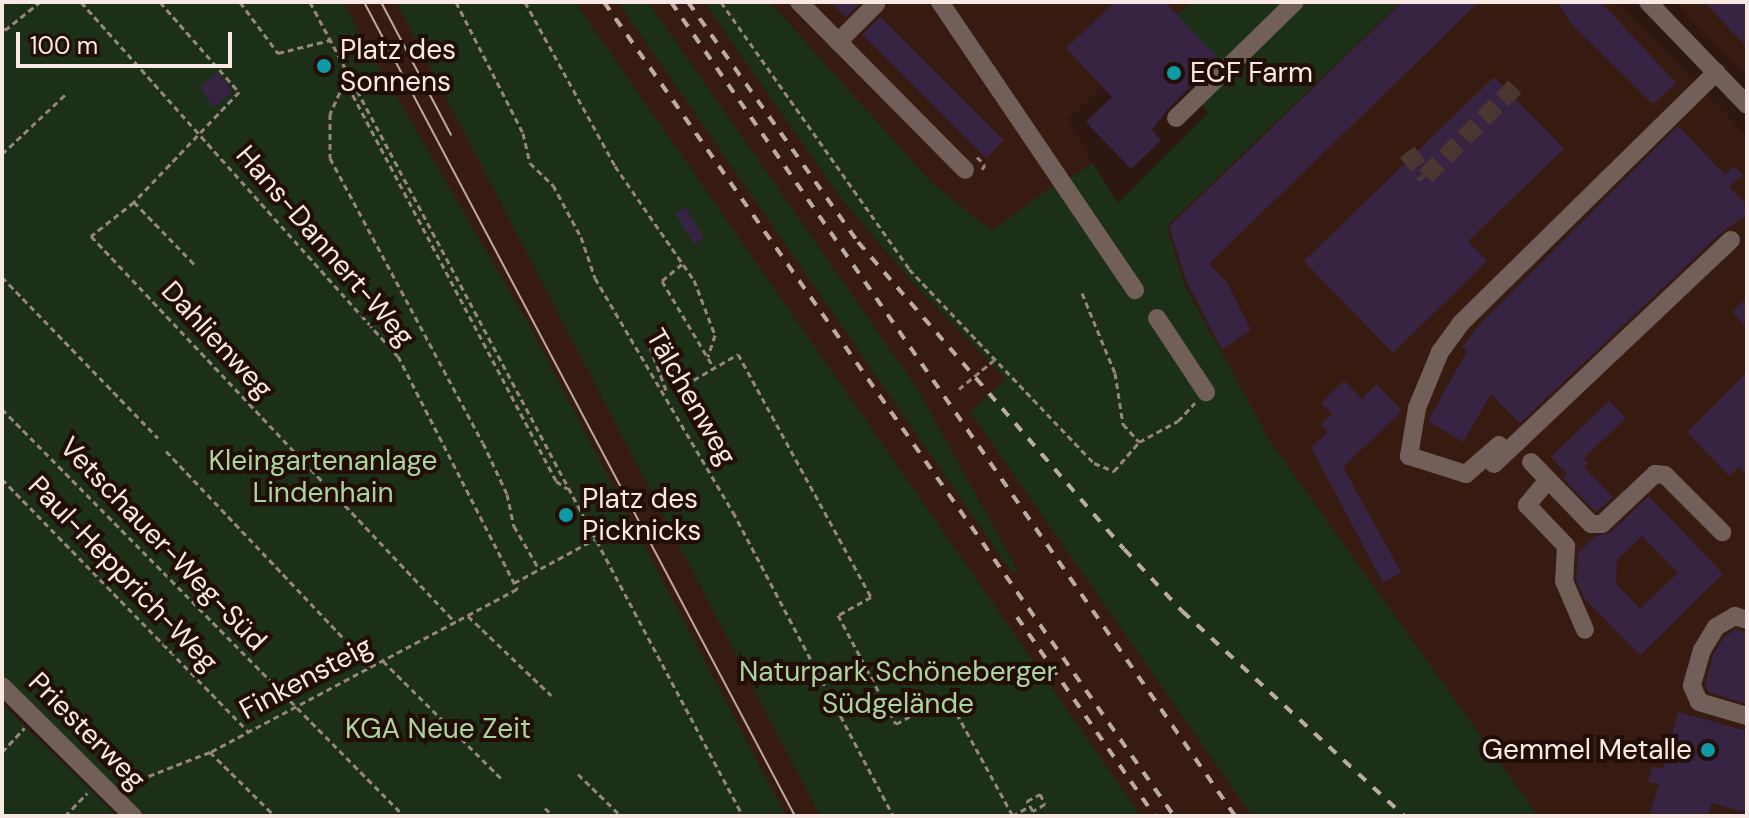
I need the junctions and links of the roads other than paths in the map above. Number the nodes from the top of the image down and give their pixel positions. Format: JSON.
{"nodes":[{"id":1,"x":799,"y":2,"type":"edge"},
{"id":2,"x":940,"y":2,"type":"edge"},
{"id":3,"x":1295,"y":2,"type":"edge"},
{"id":4,"x":1648,"y":2,"type":"edge"},
{"id":5,"x":876,"y":4,"type":"dead end"},
{"id":6,"x":838,"y":42,"type":"junction"},
{"id":7,"x":1716,"y":72,"type":"junction"},
{"id":8,"x":1747,"y":105,"type":"edge"},
{"id":9,"x":1176,"y":118,"type":"dead end"},
{"id":10,"x":965,"y":170,"type":"dead end"},
{"id":11,"x":1731,"y":240,"type":"dead end"},
{"id":12,"x":1135,"y":290,"type":"dead end"},
{"id":13,"x":1157,"y":318,"type":"dead end"},
{"id":14,"x":1206,"y":392,"type":"road end"},
{"id":15,"x":1499,"y":445,"type":"dead end"},
{"id":16,"x":1531,"y":462,"type":"dead end"},
{"id":17,"x":1466,"y":474,"type":"junction"},
{"id":18,"x":1548,"y":480,"type":"junction"},
{"id":19,"x":1722,"y":532,"type":"dead end"},
{"id":20,"x":1747,"y":620,"type":"edge"},
{"id":21,"x":1585,"y":630,"type":"dead end"},
{"id":22,"x":2,"y":686,"type":"edge"},
{"id":23,"x":1747,"y":716,"type":"edge"},
{"id":24,"x":133,"y":816,"type":"edge"}],
"edges":[{"from":1,"to":6,"type":"street"},
{"from":2,"to":12,"type":"street"},
{"from":3,"to":9,"type":"street"},
{"from":4,"to":7,"type":"street"},
{"from":5,"to":6,"type":"street"},
{"from":6,"to":10,"type":"street"},
{"from":7,"to":8,"type":"street"},
{"from":7,"to":17,"type":"street"},
{"from":11,"to":17,"type":"street"},
{"from":13,"to":14,"type":"street"},
{"from":15,"to":17,"type":"street"},
{"from":16,"to":18,"type":"street"},
{"from":18,"to":19,"type":"street"},
{"from":18,"to":21,"type":"street"},
{"from":20,"to":23,"type":"street"},
{"from":22,"to":24,"type":"street","name":"Priesterweg"}]}
